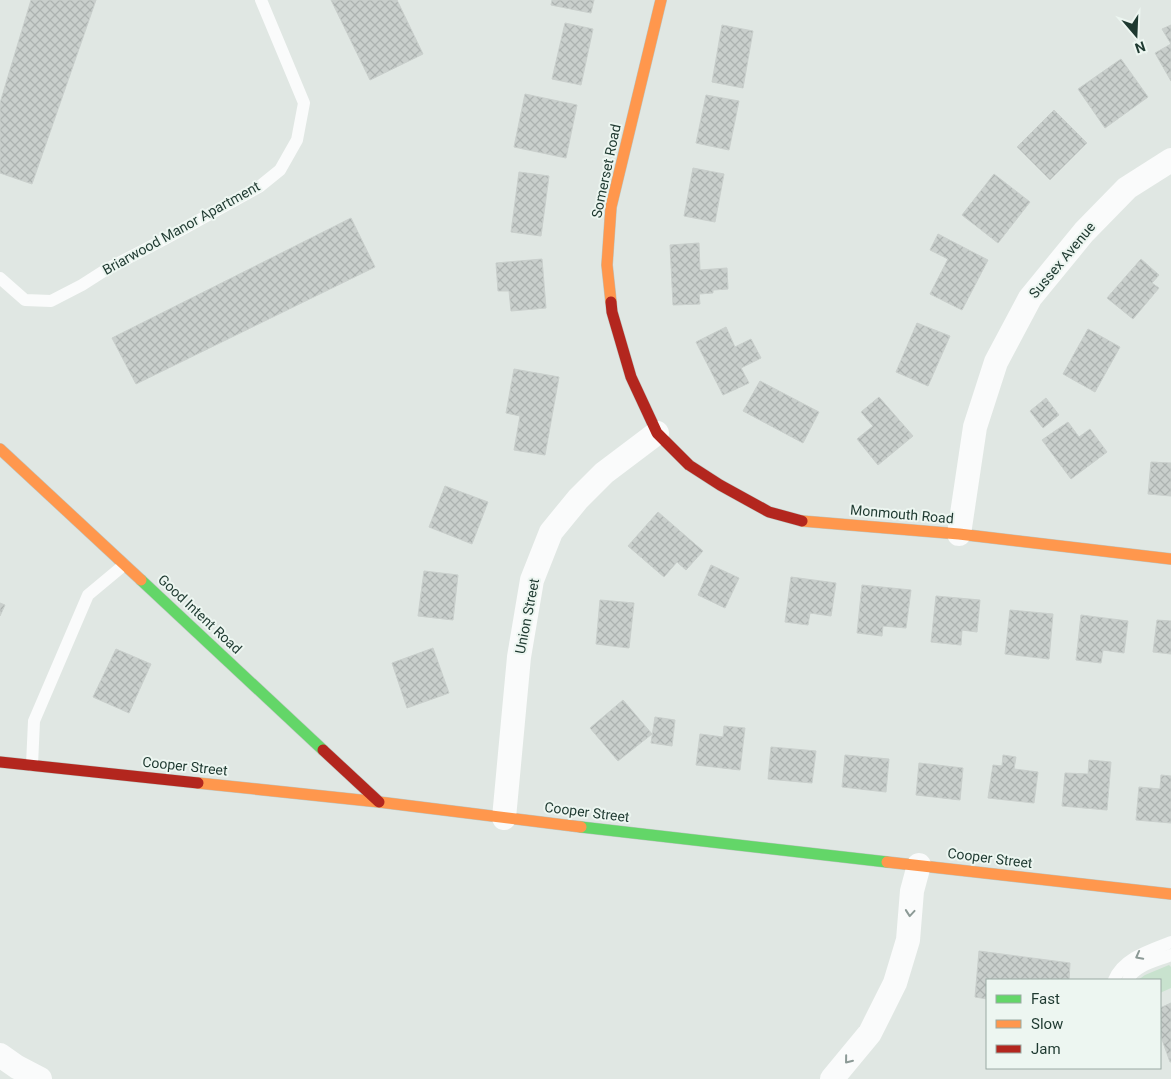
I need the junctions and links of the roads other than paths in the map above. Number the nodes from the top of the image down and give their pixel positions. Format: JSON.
{"nodes":[{"id":1,"x":261,"y":0,"type":"edge"},
{"id":2,"x":661,"y":0,"type":"edge"},
{"id":3,"x":1171,"y":160,"type":"edge"},
{"id":4,"x":0,"y":278,"type":"edge"},
{"id":5,"x":657,"y":433,"type":"junction"},
{"id":6,"x":0,"y":449,"type":"edge"},
{"id":7,"x":959,"y":534,"type":"junction"},
{"id":8,"x":1171,"y":559,"type":"edge"},
{"id":9,"x":124,"y":564,"type":"junction"},
{"id":10,"x":0,"y":762,"type":"edge"},
{"id":11,"x":32,"y":765,"type":"junction"},
{"id":12,"x":379,"y":802,"type":"junction"},
{"id":13,"x":504,"y":818,"type":"junction"},
{"id":14,"x":918,"y":865,"type":"junction"},
{"id":15,"x":1171,"y":894,"type":"edge"},
{"id":16,"x":1171,"y":942,"type":"edge"},
{"id":17,"x":1171,"y":955,"type":"edge"},
{"id":18,"x":1114,"y":979,"type":"edge"},
{"id":19,"x":1128,"y":979,"type":"edge"},
{"id":20,"x":0,"y":1055,"type":"edge"},
{"id":21,"x":40,"y":1079,"type":"edge"},
{"id":22,"x":832,"y":1079,"type":"edge"}],
"edges":[{"from":1,"to":4,"type":"lane","name":"Briarwood Manor Apartment"},
{"from":2,"to":5,"type":"main road","name":"Somerset Road"},
{"from":3,"to":7,"type":"street","name":"Sussex Avenue"},
{"from":5,"to":7,"type":"main road","name":"Monmouth Road"},
{"from":5,"to":13,"type":"street","name":"Union Street"},
{"from":6,"to":9,"type":"main road","name":"Good Intent Road"},
{"from":7,"to":8,"type":"main road","name":"Monmouth Road"},
{"from":9,"to":11,"type":"lane"},
{"from":9,"to":12,"type":"main road","name":"Good Intent Road"},
{"from":10,"to":11,"type":"main road","name":"Cooper Street"},
{"from":11,"to":12,"type":"main road","name":"Cooper Street"},
{"from":12,"to":13,"type":"main road","name":"Cooper Street"},
{"from":13,"to":14,"type":"main road","name":"Cooper Street"},
{"from":14,"to":15,"type":"main road","name":"Cooper Street"},
{"from":14,"to":22,"type":"street","one_way":true},
{"from":16,"to":18,"type":"lane","one_way":true},
{"from":17,"to":19,"type":"lane"},
{"from":20,"to":21,"type":"street"}]}
